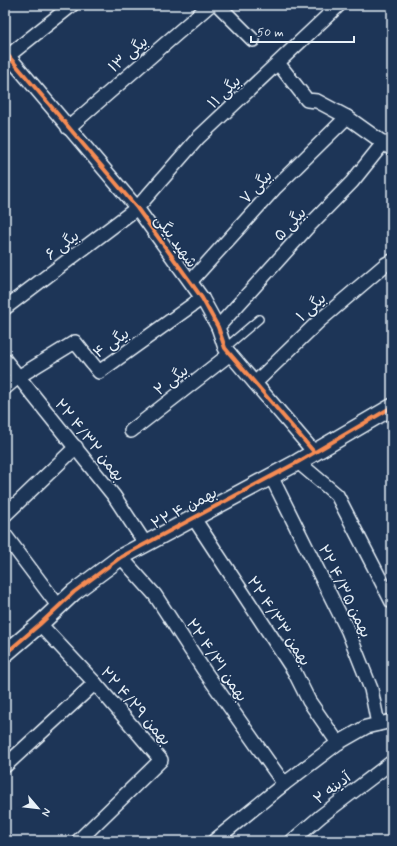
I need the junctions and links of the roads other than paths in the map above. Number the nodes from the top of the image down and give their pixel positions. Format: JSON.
{"nodes":[{"id":1,"x":72,"y":5,"type":"edge"},
{"id":2,"x":210,"y":5,"type":"edge"},
{"id":3,"x":218,"y":5,"type":"edge"},
{"id":4,"x":339,"y":5,"type":"edge"},
{"id":5,"x":254,"y":40,"type":"dead end"},
{"id":6,"x":7,"y":54,"type":"edge"},
{"id":7,"x":278,"y":63,"type":"junction"},
{"id":8,"x":347,"y":117,"type":"junction"},
{"id":9,"x":68,"y":128,"type":"junction"},
{"id":10,"x":388,"y":146,"type":"edge"},
{"id":11,"x":137,"y":208,"type":"junction"},
{"id":12,"x":392,"y":261,"type":"edge"},
{"id":13,"x":191,"y":281,"type":"junction"},
{"id":14,"x":202,"y":298,"type":"junction"},
{"id":15,"x":5,"y":308,"type":"edge"},
{"id":16,"x":259,"y":319,"type":"dead end"},
{"id":17,"x":218,"y":327,"type":"junction"},
{"id":18,"x":227,"y":351,"type":"junction"},
{"id":19,"x":5,"y":360,"type":"edge"},
{"id":20,"x":18,"y":377,"type":"junction"},
{"id":21,"x":255,"y":383,"type":"junction"},
{"id":22,"x":5,"y":388,"type":"edge"},
{"id":23,"x":392,"y":408,"type":"edge"},
{"id":24,"x":131,"y":431,"type":"dead end"},
{"id":25,"x":76,"y":447,"type":"junction"},
{"id":26,"x":314,"y":452,"type":"junction"},
{"id":27,"x":298,"y":462,"type":"junction"},
{"id":28,"x":271,"y":476,"type":"junction"},
{"id":29,"x":5,"y":515,"type":"edge"},
{"id":30,"x":193,"y":517,"type":"junction"},
{"id":31,"x":5,"y":535,"type":"edge"},
{"id":32,"x":145,"y":543,"type":"junction"},
{"id":33,"x":121,"y":557,"type":"junction"},
{"id":34,"x":392,"y":602,"type":"edge"},
{"id":35,"x":58,"y":606,"type":"junction"},
{"id":36,"x":40,"y":624,"type":"junction"},
{"id":37,"x":5,"y":654,"type":"edge"},
{"id":38,"x":95,"y":683,"type":"junction"},
{"id":39,"x":392,"y":721,"type":"edge"},
{"id":40,"x":378,"y":724,"type":"junction"},
{"id":41,"x":338,"y":743,"type":"junction"},
{"id":42,"x":392,"y":762,"type":"edge"},
{"id":43,"x":5,"y":766,"type":"edge"},
{"id":44,"x":284,"y":784,"type":"junction"},
{"id":45,"x":78,"y":841,"type":"edge"},
{"id":46,"x":214,"y":841,"type":"edge"},
{"id":47,"x":292,"y":841,"type":"edge"}],
"edges":[{"from":1,"to":6,"type":"street"},
{"from":2,"to":9,"type":"street","name":"بیگی ۱۳"},
{"from":3,"to":5,"type":"street"},
{"from":4,"to":7,"type":"street","name":"بیگی ۱۱"},
{"from":6,"to":9,"type":"street","name":"شهید بیگی"},
{"from":7,"to":8,"type":"street"},
{"from":7,"to":11,"type":"street","name":"بیگی ۱۱"},
{"from":8,"to":10,"type":"street"},
{"from":8,"to":13,"type":"street","name":"بیگی ۷"},
{"from":9,"to":11,"type":"street","name":"شهید بیگی"},
{"from":10,"to":17,"type":"street","name":"بیگی ۵"},
{"from":11,"to":13,"type":"street","name":"شهید بیگی"},
{"from":11,"to":15,"type":"street","name":"بیگی ۶"},
{"from":12,"to":21,"type":"street","name":"بیگی ۱"},
{"from":13,"to":14,"type":"street","name":"شهید بیگی"},
{"from":14,"to":17,"type":"street","name":"شهید بیگی"},
{"from":14,"to":20,"type":"street","name":"بیگی ۴"},
{"from":16,"to":18,"type":"lane"},
{"from":17,"to":18,"type":"street","name":"شهید بیگی"},
{"from":18,"to":21,"type":"street","name":"شهید بیگی"},
{"from":18,"to":24,"type":"street","name":"بیگی ۲"},
{"from":19,"to":20,"type":"street","name":"۲۲ بهمن ۴/۳۲"},
{"from":20,"to":22,"type":"street","name":"بیگی ۴"},
{"from":20,"to":25,"type":"street","name":"۲۲ بهمن ۴/۳۲"},
{"from":21,"to":26,"type":"street","name":"شهید بیگی"},
{"from":23,"to":26,"type":"street","name":"۲۲ بهمن ۴"},
{"from":25,"to":29,"type":"street"},
{"from":25,"to":32,"type":"street","name":"۲۲ بهمن ۴/۳۲"},
{"from":26,"to":27,"type":"street","name":"۲۲ بهمن ۴"},
{"from":27,"to":28,"type":"street","name":"۲۲ بهمن ۴"},
{"from":27,"to":34,"type":"street"},
{"from":28,"to":30,"type":"street","name":"۲۲ بهمن ۴"},
{"from":28,"to":40,"type":"street","name":"۲۲ بهمن ۴/۳۵"},
{"from":30,"to":32,"type":"street","name":"۲۲ بهمن ۴"},
{"from":30,"to":41,"type":"street","name":"۲۲ بهمن ۴/۳۳"},
{"from":31,"to":35,"type":"street"},
{"from":32,"to":33,"type":"street","name":"۲۲ بهمن ۴"},
{"from":33,"to":35,"type":"street","name":"۲۲ بهمن ۴"},
{"from":33,"to":44,"type":"street","name":"۲۲ بهمن ۴/۳۱"},
{"from":35,"to":36,"type":"street","name":"۲۲ بهمن ۴"},
{"from":36,"to":37,"type":"street","name":"۲۲ بهمن ۴"},
{"from":36,"to":38,"type":"street","name":"۲۲ بهمن ۴/۲۹"},
{"from":38,"to":43,"type":"street"},
{"from":38,"to":45,"type":"street","name":"۲۲ بهمن ۴/۲۹"},
{"from":39,"to":40,"type":"street"},
{"from":40,"to":41,"type":"street"},
{"from":41,"to":44,"type":"street"},
{"from":42,"to":47,"type":"street","name":"آدینه ۲"},
{"from":44,"to":46,"type":"street"}]}
